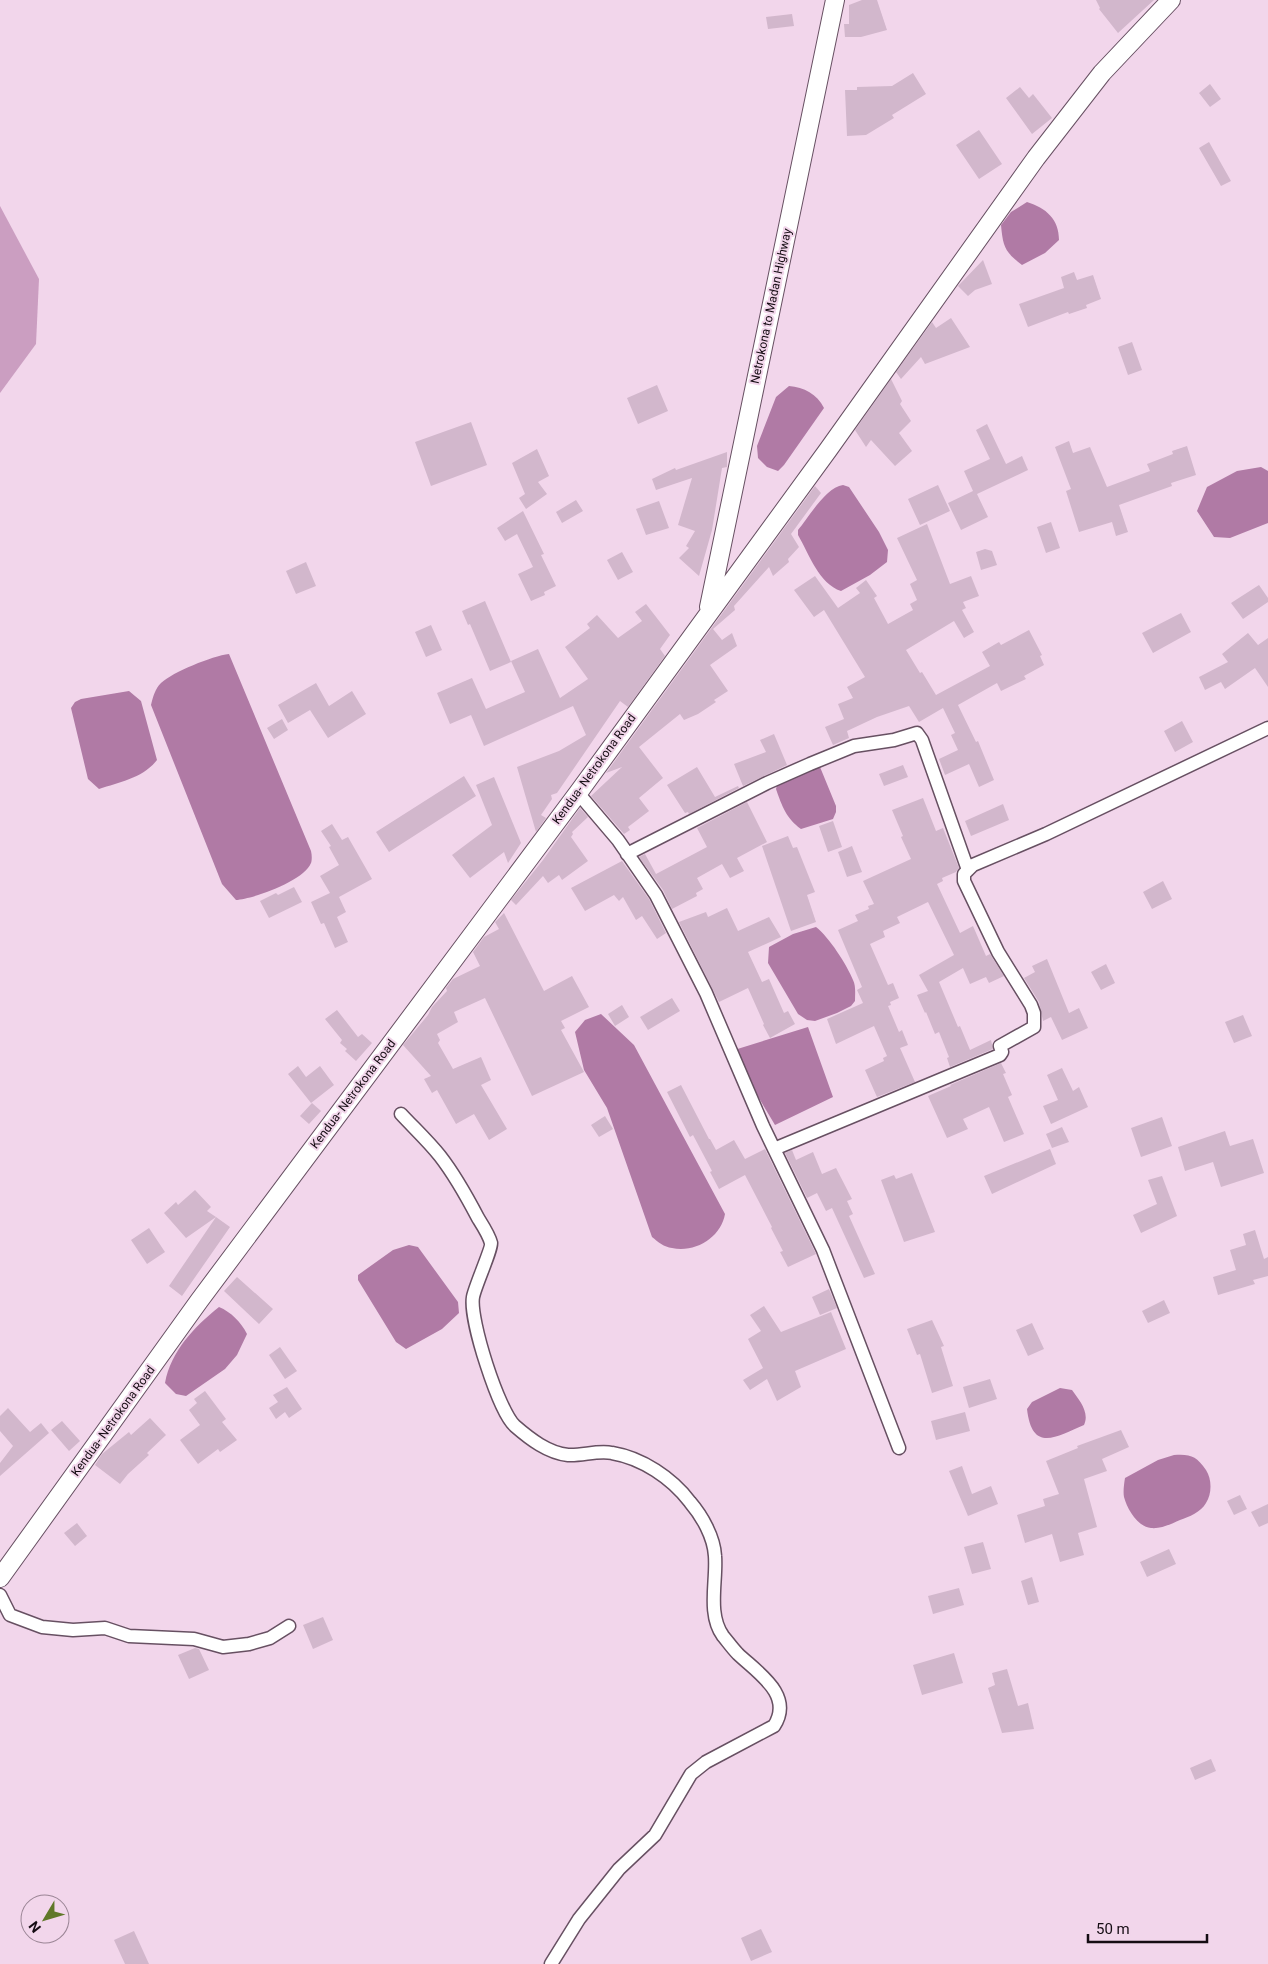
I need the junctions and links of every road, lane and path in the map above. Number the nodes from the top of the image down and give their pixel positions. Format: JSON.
{"nodes":[{"id":1,"x":835,"y":0,"type":"edge"},
{"id":2,"x":1171,"y":0,"type":"edge"},
{"id":3,"x":708,"y":613,"type":"junction"},
{"id":4,"x":1268,"y":728,"type":"edge"},
{"id":5,"x":578,"y":793,"type":"junction"},
{"id":6,"x":627,"y":854,"type":"junction"},
{"id":7,"x":968,"y":870,"type":"junction"},
{"id":8,"x":401,"y":1114,"type":"dead end"},
{"id":9,"x":774,"y":1149,"type":"junction"},
{"id":10,"x":899,"y":1448,"type":"dead end"},
{"id":11,"x":0,"y":1578,"type":"edge"},
{"id":12,"x":0,"y":1595,"type":"edge"},
{"id":13,"x":289,"y":1626,"type":"dead end"},
{"id":14,"x":551,"y":1964,"type":"edge"}],
"edges":[{"from":1,"to":3,"type":"main road","name":"Netrokona to Madan Highway"},
{"from":2,"to":3,"type":"main road","name":"Kendua- Netrokona Road"},
{"from":3,"to":5,"type":"main road","name":"Kendua- Netrokona Road"},
{"from":4,"to":7,"type":"street"},
{"from":5,"to":6,"type":"street"},
{"from":5,"to":11,"type":"main road","name":"Kendua- Netrokona Road"},
{"from":6,"to":7,"type":"street"},
{"from":6,"to":9,"type":"street"},
{"from":7,"to":9,"type":"street"},
{"from":8,"to":14,"type":"street"},
{"from":9,"to":10,"type":"street"},
{"from":12,"to":13,"type":"street"}]}
